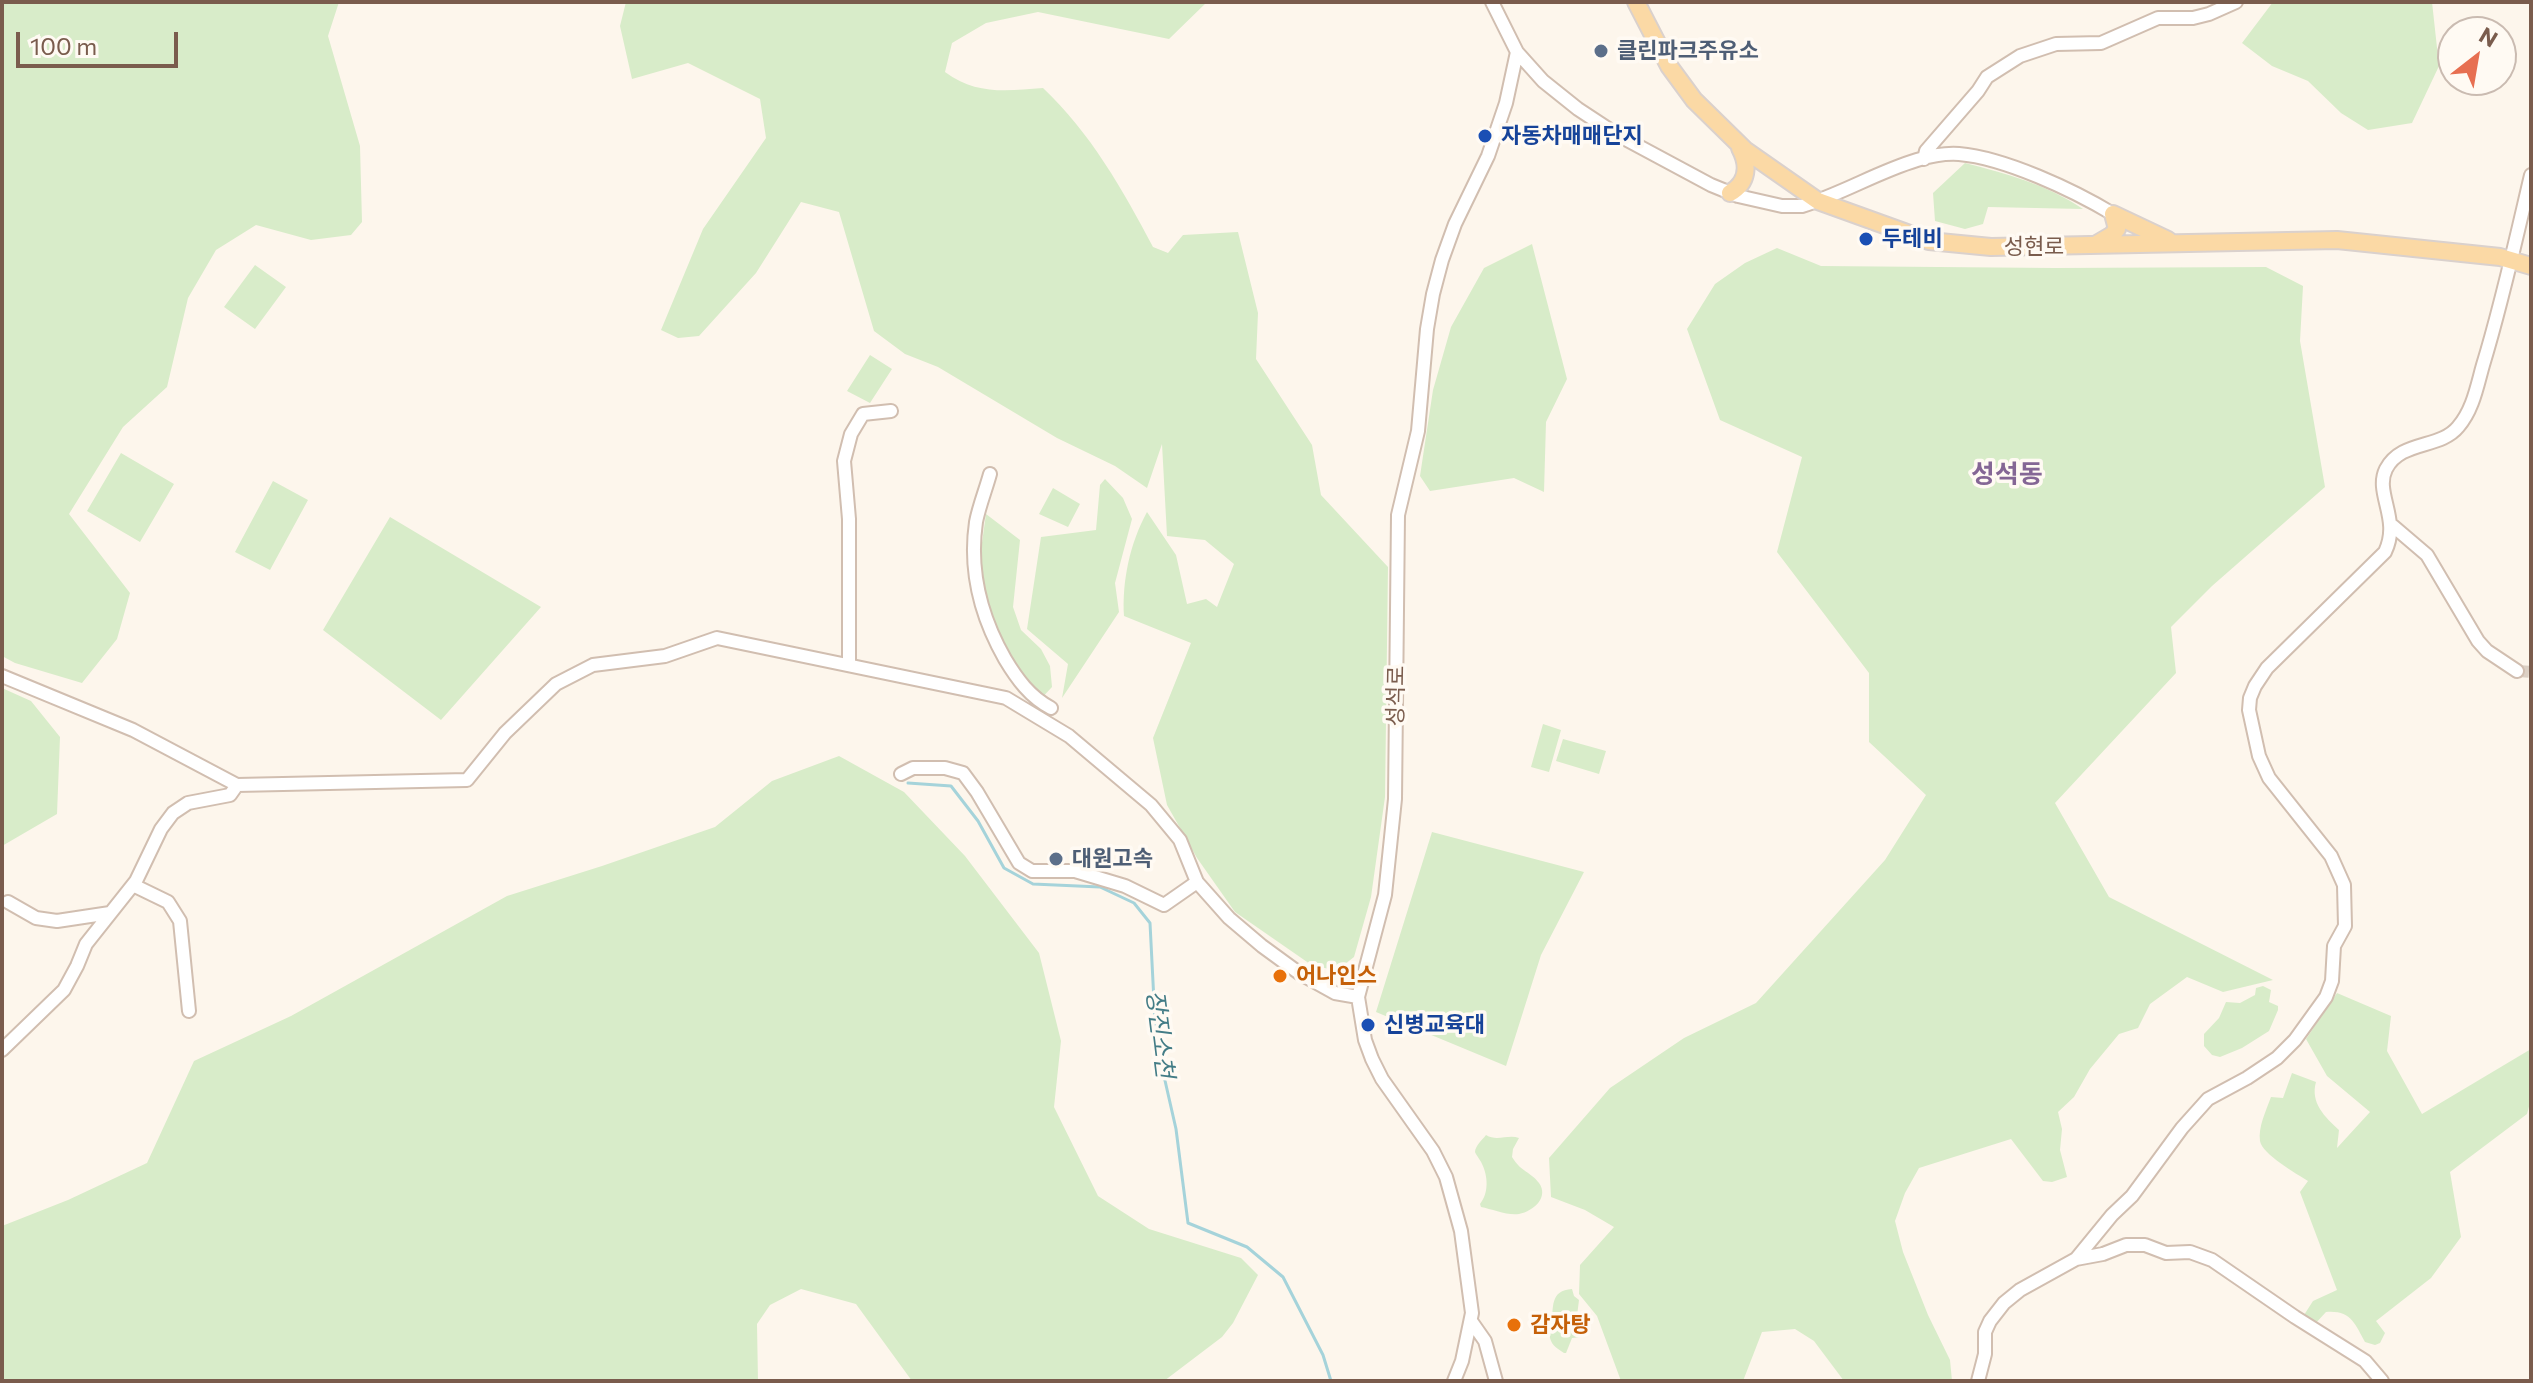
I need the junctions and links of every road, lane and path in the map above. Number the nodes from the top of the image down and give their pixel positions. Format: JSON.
{"nodes":[{"id":1,"x":1492,"y":2,"type":"edge"},
{"id":2,"x":1636,"y":2,"type":"edge"},
{"id":3,"x":2236,"y":2,"type":"edge"},
{"id":4,"x":1517,"y":52,"type":"junction"},
{"id":5,"x":1735,"y":140,"type":"junction"},
{"id":6,"x":1924,"y":159,"type":"junction"},
{"id":7,"x":2531,"y":175,"type":"edge"},
{"id":8,"x":1730,"y":193,"type":"junction"},
{"id":9,"x":1818,"y":201,"type":"junction"},
{"id":10,"x":2113,"y":214,"type":"junction"},
{"id":11,"x":2177,"y":244,"type":"junction"},
{"id":12,"x":2093,"y":246,"type":"junction"},
{"id":13,"x":2511,"y":260,"type":"junction"},
{"id":14,"x":2531,"y":266,"type":"edge"},
{"id":15,"x":891,"y":411,"type":"dead end"},
{"id":16,"x":990,"y":474,"type":"dead end"},
{"id":17,"x":2393,"y":526,"type":"junction"},
{"id":18,"x":849,"y":665,"type":"junction"},
{"id":19,"x":2517,"y":671,"type":"tunnel mouth"},
{"id":20,"x":2,"y":676,"type":"edge"},
{"id":21,"x":1051,"y":708,"type":"dead end"},
{"id":22,"x":901,"y":774,"type":"dead end"},
{"id":23,"x":237,"y":785,"type":"junction"},
{"id":24,"x":1197,"y":882,"type":"junction"},
{"id":25,"x":133,"y":885,"type":"junction"},
{"id":26,"x":8,"y":902,"type":"dead end"},
{"id":27,"x":110,"y":913,"type":"junction"},
{"id":28,"x":1358,"y":997,"type":"junction"},
{"id":29,"x":189,"y":1011,"type":"dead end"},
{"id":30,"x":2,"y":1050,"type":"edge"},
{"id":31,"x":2076,"y":1259,"type":"junction"},
{"id":32,"x":1471,"y":1321,"type":"junction"},
{"id":33,"x":1454,"y":1381,"type":"edge"},
{"id":34,"x":1496,"y":1381,"type":"edge"},
{"id":35,"x":1978,"y":1381,"type":"edge"},
{"id":36,"x":2382,"y":1381,"type":"edge"}],
"edges":[{"from":1,"to":4,"type":"street"},
{"from":2,"to":5,"type":"main road","name":"성현로"},
{"from":3,"to":6,"type":"street"},
{"from":4,"to":8,"type":"street"},
{"from":4,"to":28,"type":"street","name":"성석로"},
{"from":5,"to":8,"type":"main road"},
{"from":5,"to":9,"type":"main road","name":"성현로"},
{"from":6,"to":9,"type":"street"},
{"from":6,"to":10,"type":"street"},
{"from":7,"to":13,"type":"street"},
{"from":8,"to":9,"type":"street"},
{"from":9,"to":12,"type":"main road","name":"성현로"},
{"from":10,"to":11,"type":"main road"},
{"from":10,"to":12,"type":"main road"},
{"from":11,"to":12,"type":"main road","name":"성현로"},
{"from":11,"to":13,"type":"main road","name":"성현로"},
{"from":13,"to":14,"type":"main road","name":"성현로"},
{"from":13,"to":17,"type":"street"},
{"from":15,"to":18,"type":"street"},
{"from":16,"to":21,"type":"street"},
{"from":17,"to":19,"type":"street"},
{"from":17,"to":31,"type":"street"},
{"from":18,"to":23,"type":"street"},
{"from":18,"to":24,"type":"street"},
{"from":20,"to":23,"type":"street"},
{"from":22,"to":24,"type":"street"},
{"from":23,"to":25,"type":"street"},
{"from":24,"to":28,"type":"street"},
{"from":25,"to":27,"type":"street"},
{"from":25,"to":29,"type":"street"},
{"from":26,"to":27,"type":"street"},
{"from":27,"to":30,"type":"street"},
{"from":28,"to":32,"type":"street","name":"성석로"},
{"from":31,"to":35,"type":"street"},
{"from":31,"to":36,"type":"street"},
{"from":32,"to":33,"type":"street","name":"성석로"},
{"from":32,"to":34,"type":"street"}]}
